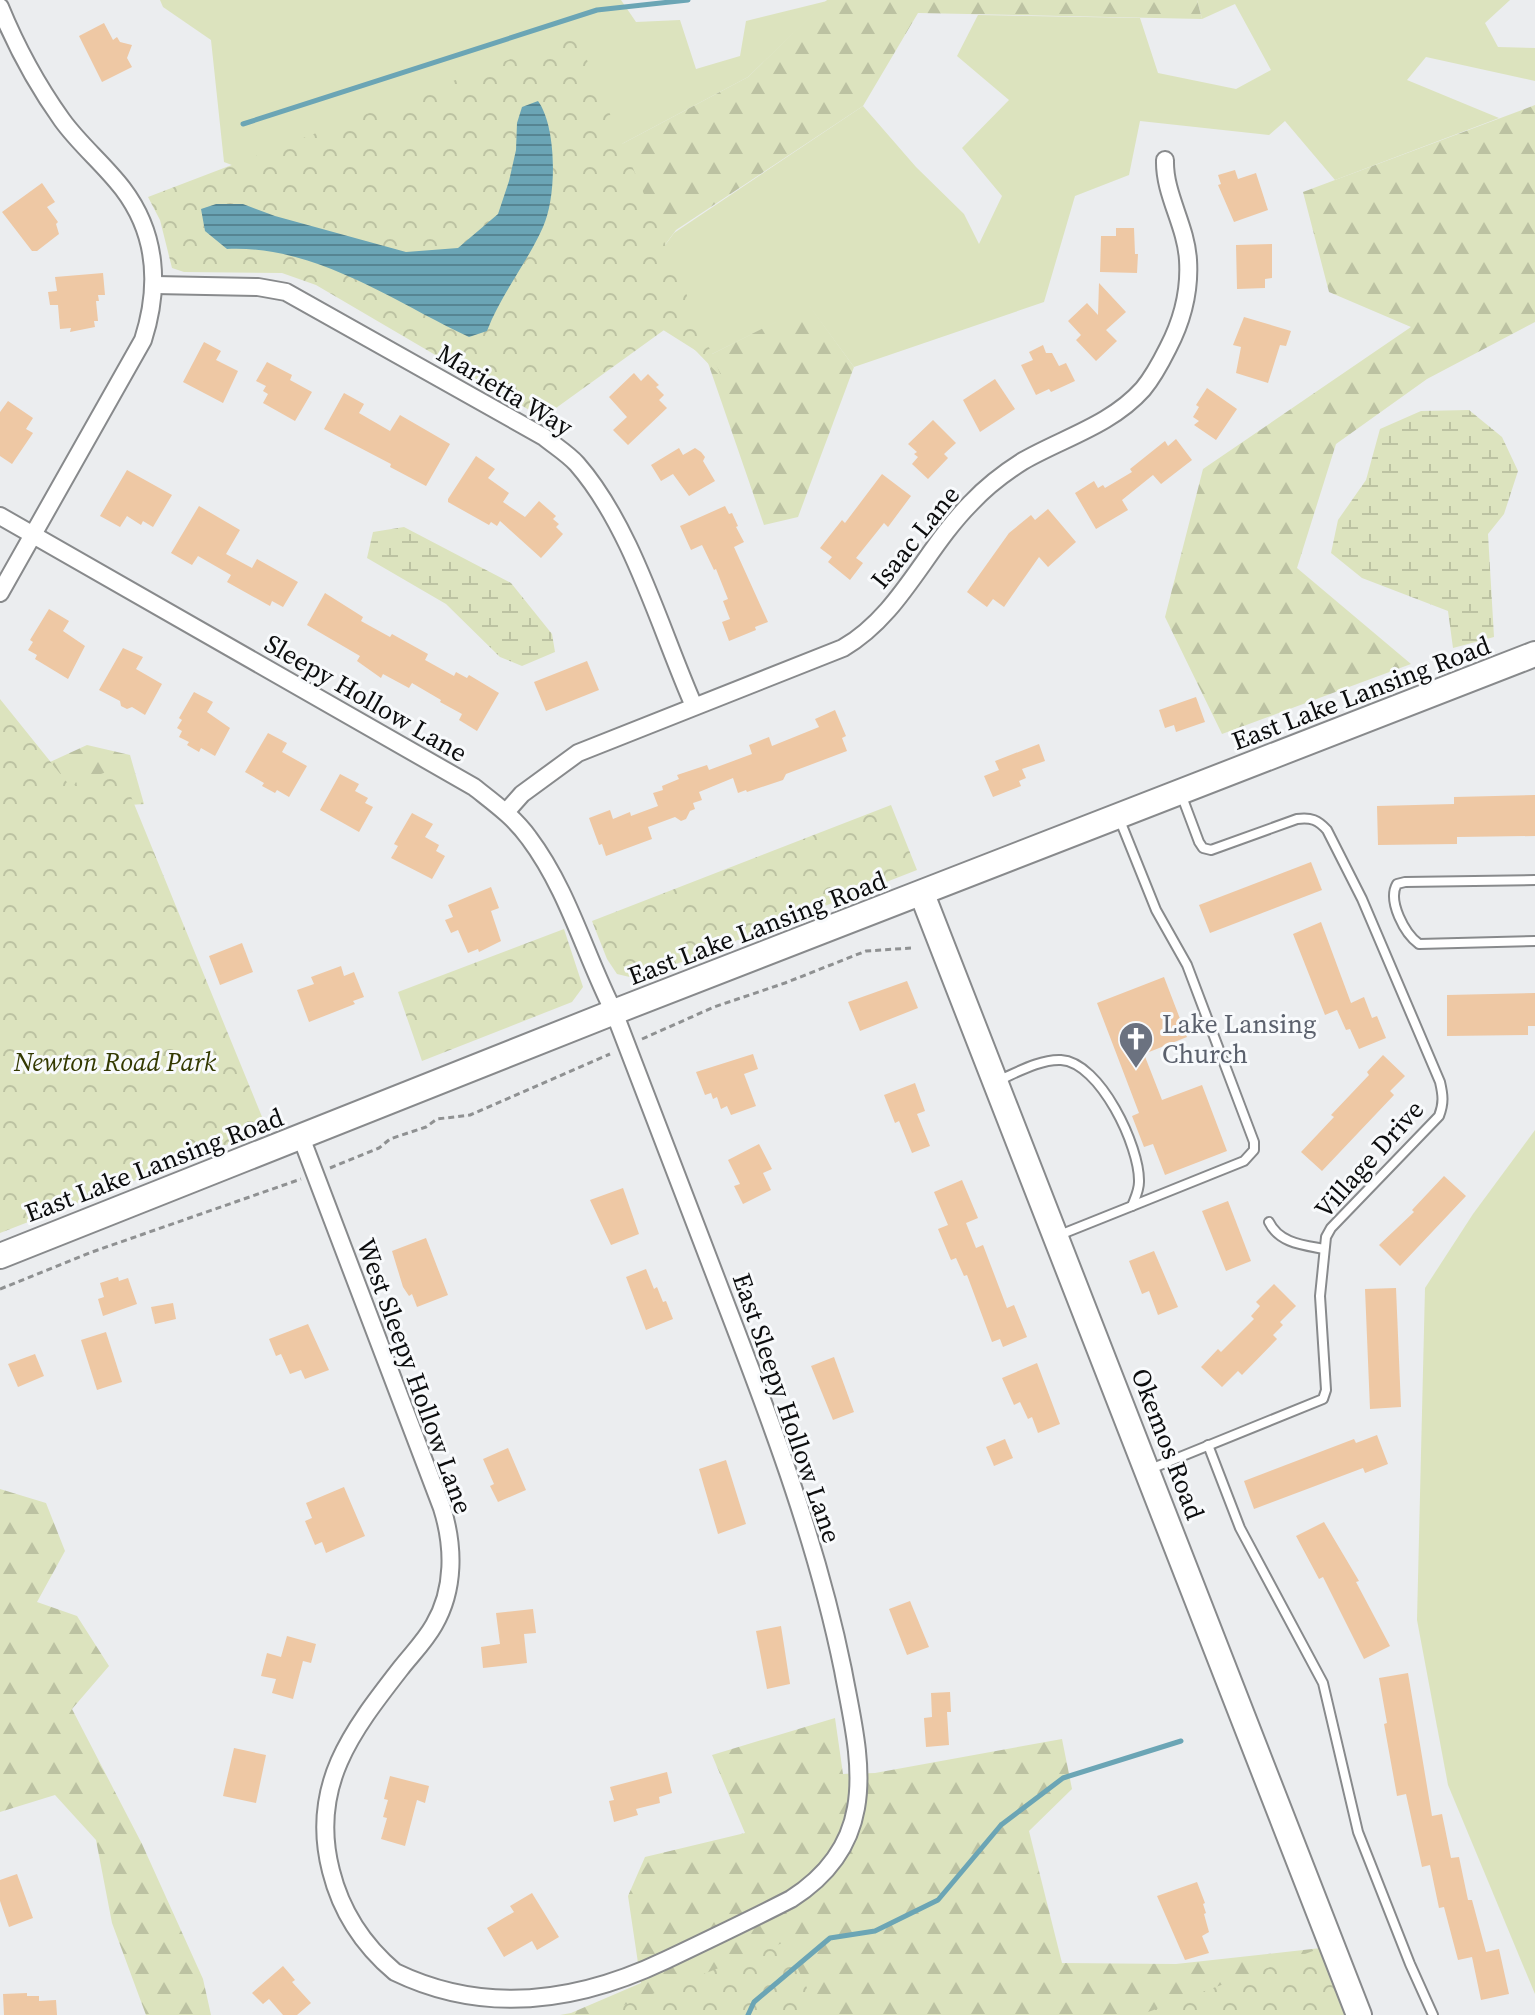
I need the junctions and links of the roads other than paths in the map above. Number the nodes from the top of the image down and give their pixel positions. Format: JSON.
{"nodes":[{"id":1,"x":0,"y":7,"type":"edge"},
{"id":2,"x":1165,"y":160,"type":"dead end"},
{"id":3,"x":155,"y":285,"type":"junction"},
{"id":4,"x":0,"y":516,"type":"edge"},
{"id":5,"x":33,"y":536,"type":"junction"},
{"id":6,"x":0,"y":593,"type":"edge"},
{"id":7,"x":1535,"y":654,"type":"edge"},
{"id":8,"x":694,"y":706,"type":"junction"},
{"id":9,"x":1181,"y":793,"type":"junction"},
{"id":10,"x":506,"y":812,"type":"junction"},
{"id":11,"x":1119,"y":817,"type":"junction"},
{"id":12,"x":1535,"y":880,"type":"edge"},
{"id":13,"x":922,"y":894,"type":"junction"},
{"id":14,"x":1535,"y":941,"type":"edge"},
{"id":15,"x":614,"y":1012,"type":"junction"},
{"id":16,"x":996,"y":1081,"type":"junction"},
{"id":17,"x":301,"y":1137,"type":"junction"},
{"id":18,"x":1132,"y":1206,"type":"junction"},
{"id":19,"x":1269,"y":1222,"type":"dead end"},
{"id":20,"x":1057,"y":1236,"type":"junction"},
{"id":21,"x":1324,"y":1249,"type":"junction"},
{"id":22,"x":0,"y":1256,"type":"edge"},
{"id":23,"x":1208,"y":1445,"type":"junction"},
{"id":24,"x":1148,"y":1471,"type":"junction"},
{"id":25,"x":850,"y":1832,"type":"joint"},
{"id":26,"x":1359,"y":2015,"type":"edge"},
{"id":27,"x":1433,"y":2015,"type":"edge"}],
"edges":[{"from":1,"to":3,"type":"street"},
{"from":2,"to":8,"type":"street","name":"Isaac Lane"},
{"from":3,"to":5,"type":"street"},
{"from":3,"to":8,"type":"street","name":"Marietta Way"},
{"from":4,"to":5,"type":"street","name":"Sleepy Hollow Lane"},
{"from":5,"to":6,"type":"street"},
{"from":5,"to":10,"type":"street","name":"Sleepy Hollow Lane"},
{"from":7,"to":9,"type":"street","name":"East Lake Lansing Road"},
{"from":8,"to":10,"type":"street","name":"Isaac Lane"},
{"from":9,"to":11,"type":"street","name":"East Lake Lansing Road"},
{"from":9,"to":21,"type":"lane","name":"Village Drive"},
{"from":10,"to":15,"type":"street","name":"Sleepy Hollow Lane"},
{"from":11,"to":13,"type":"street","name":"East Lake Lansing Road"},
{"from":11,"to":18,"type":"lane"},
{"from":12,"to":14,"type":"lane"},
{"from":13,"to":15,"type":"street","name":"East Lake Lansing Road"},
{"from":13,"to":16,"type":"street","name":"Okemos Road"},
{"from":15,"to":17,"type":"street","name":"East Lake Lansing Road"},
{"from":15,"to":25,"type":"street","name":"East Sleepy Hollow Lane"},
{"from":16,"to":18,"type":"lane"},
{"from":16,"to":20,"type":"street","name":"Okemos Road"},
{"from":17,"to":22,"type":"street","name":"East Lake Lansing Road"},
{"from":17,"to":25,"type":"street","name":"West Sleepy Hollow Lane"},
{"from":18,"to":20,"type":"lane"},
{"from":19,"to":21,"type":"lane"},
{"from":20,"to":24,"type":"street","name":"Okemos Road"},
{"from":21,"to":23,"type":"lane","name":"Village Drive"},
{"from":23,"to":24,"type":"lane","name":"Village Drive"},
{"from":23,"to":27,"type":"lane"},
{"from":24,"to":26,"type":"street","name":"Okemos Road"}]}
